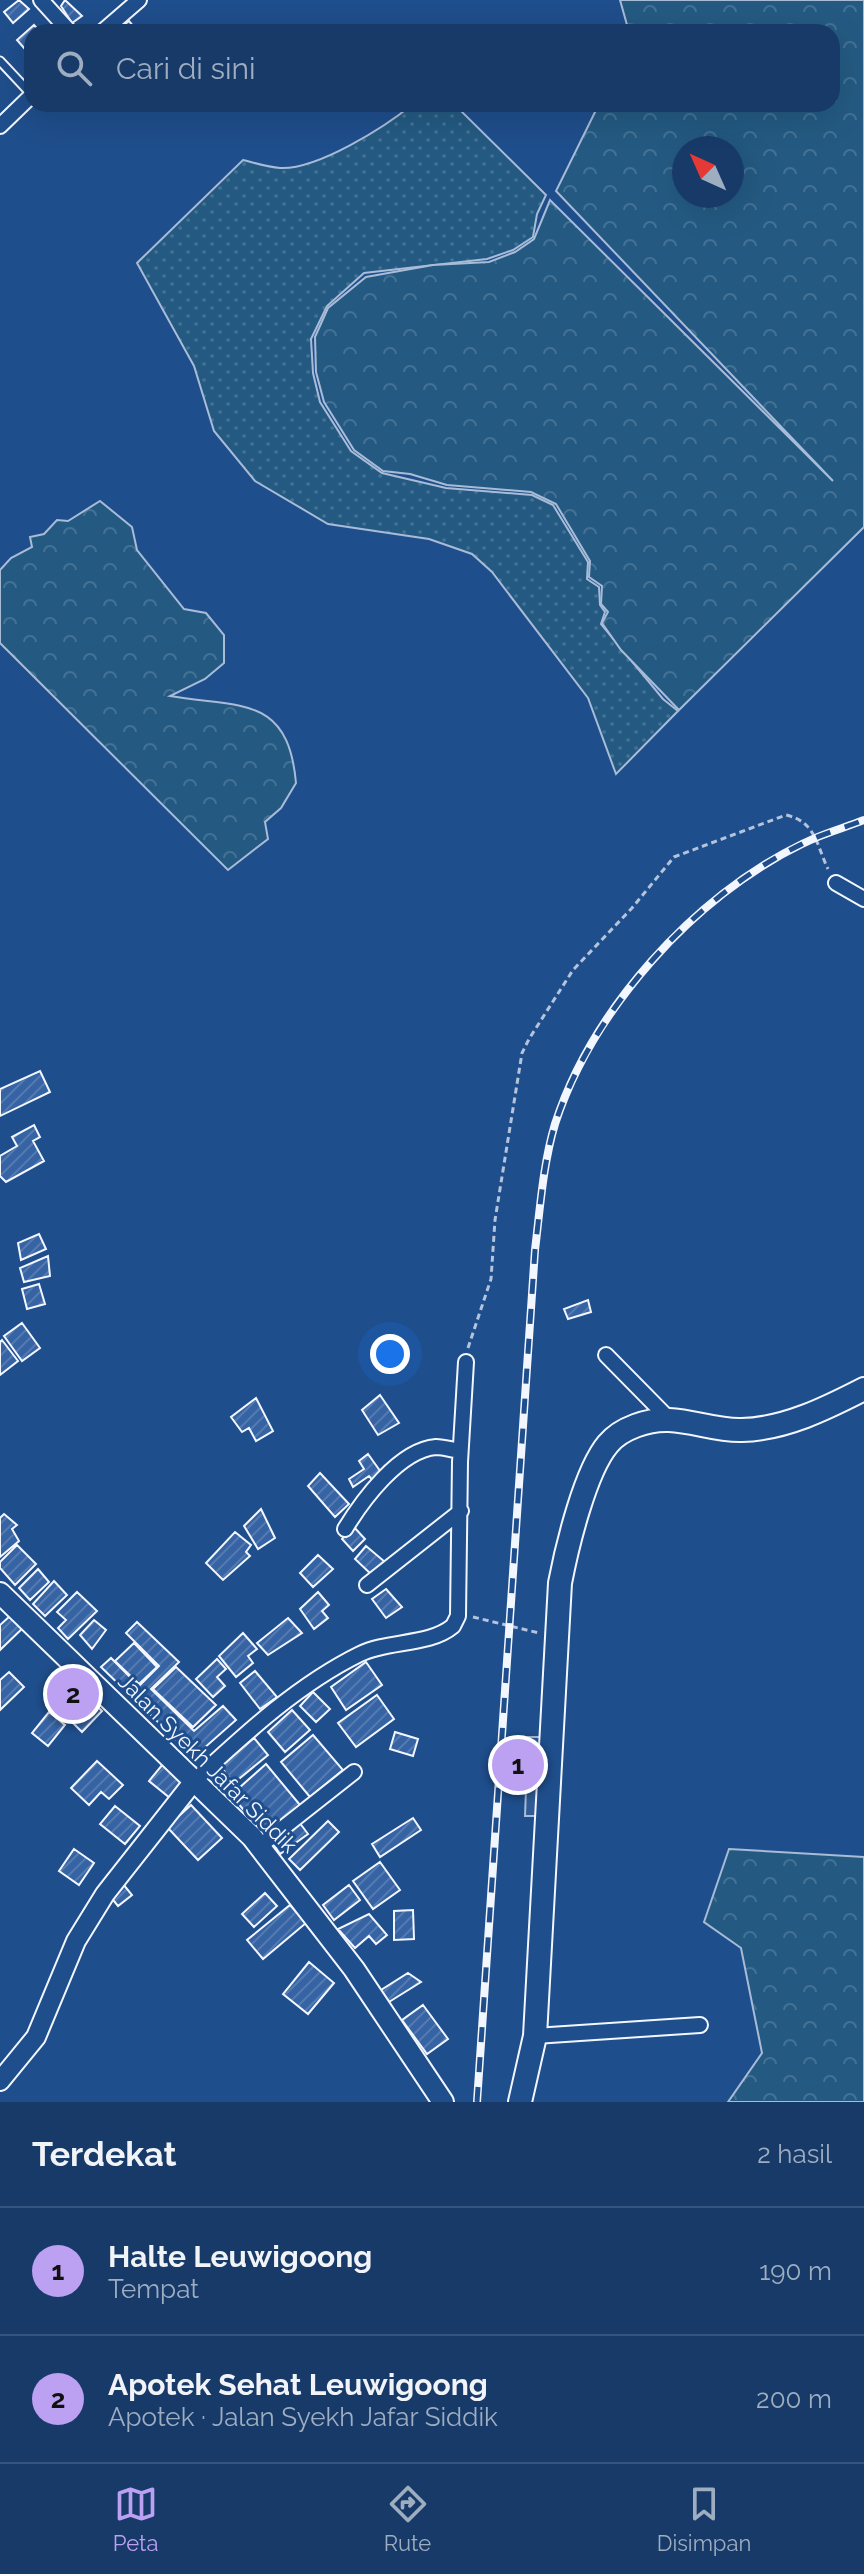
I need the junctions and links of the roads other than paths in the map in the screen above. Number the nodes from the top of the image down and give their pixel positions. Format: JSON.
{"nodes":[{"id":1,"x":41,"y":0,"type":"edge"},
{"id":2,"x":129,"y":3,"type":"edge"},
{"id":3,"x":63,"y":24,"type":"edge"},
{"id":4,"x":109,"y":24,"type":"edge"},
{"id":5,"x":0,"y":61,"type":"edge"},
{"id":6,"x":24,"y":86,"type":"edge"},
{"id":7,"x":24,"y":103,"type":"edge"},
{"id":8,"x":0,"y":126,"type":"edge"},
{"id":9,"x":836,"y":883,"type":"road end"},
{"id":10,"x":864,"y":899,"type":"edge"},
{"id":11,"x":606,"y":1355,"type":"dead end"},
{"id":12,"x":466,"y":1362,"type":"road end"},
{"id":13,"x":864,"y":1389,"type":"edge"},
{"id":14,"x":670,"y":1420,"type":"junction"},
{"id":15,"x":460,"y":1451,"type":"junction"},
{"id":16,"x":461,"y":1511,"type":"junction"},
{"id":17,"x":345,"y":1529,"type":"dead end"},
{"id":18,"x":367,"y":1585,"type":"dead end"},
{"id":19,"x":0,"y":1593,"type":"edge"},
{"id":20,"x":354,"y":1772,"type":"dead end"},
{"id":21,"x":194,"y":1781,"type":"junction"},
{"id":22,"x":260,"y":1846,"type":"junction"},
{"id":23,"x":700,"y":2025,"type":"dead end"},
{"id":24,"x":535,"y":2036,"type":"junction"},
{"id":25,"x":0,"y":2081,"type":"edge"},
{"id":26,"x":443,"y":2102,"type":"edge"},
{"id":27,"x":520,"y":2102,"type":"edge"}],
"edges":[{"from":1,"to":3,"type":"street"},
{"from":2,"to":4,"type":"street"},
{"from":5,"to":6,"type":"lane"},
{"from":7,"to":8,"type":"street"},
{"from":9,"to":10,"type":"street"},
{"from":11,"to":14,"type":"street"},
{"from":12,"to":15,"type":"street"},
{"from":13,"to":14,"type":"main road"},
{"from":14,"to":24,"type":"main road"},
{"from":15,"to":16,"type":"street"},
{"from":15,"to":17,"type":"street"},
{"from":16,"to":18,"type":"street"},
{"from":16,"to":21,"type":"street"},
{"from":19,"to":21,"type":"main road","name":"Jalan Syekh Jafar Siddik"},
{"from":20,"to":22,"type":"street"},
{"from":21,"to":22,"type":"main road","name":"Jalan Syekh Jafar Siddik"},
{"from":21,"to":25,"type":"street"},
{"from":22,"to":26,"type":"main road","name":"Jalan Syekh Jafar Siddik"},
{"from":23,"to":24,"type":"street"},
{"from":24,"to":27,"type":"main road"}]}
